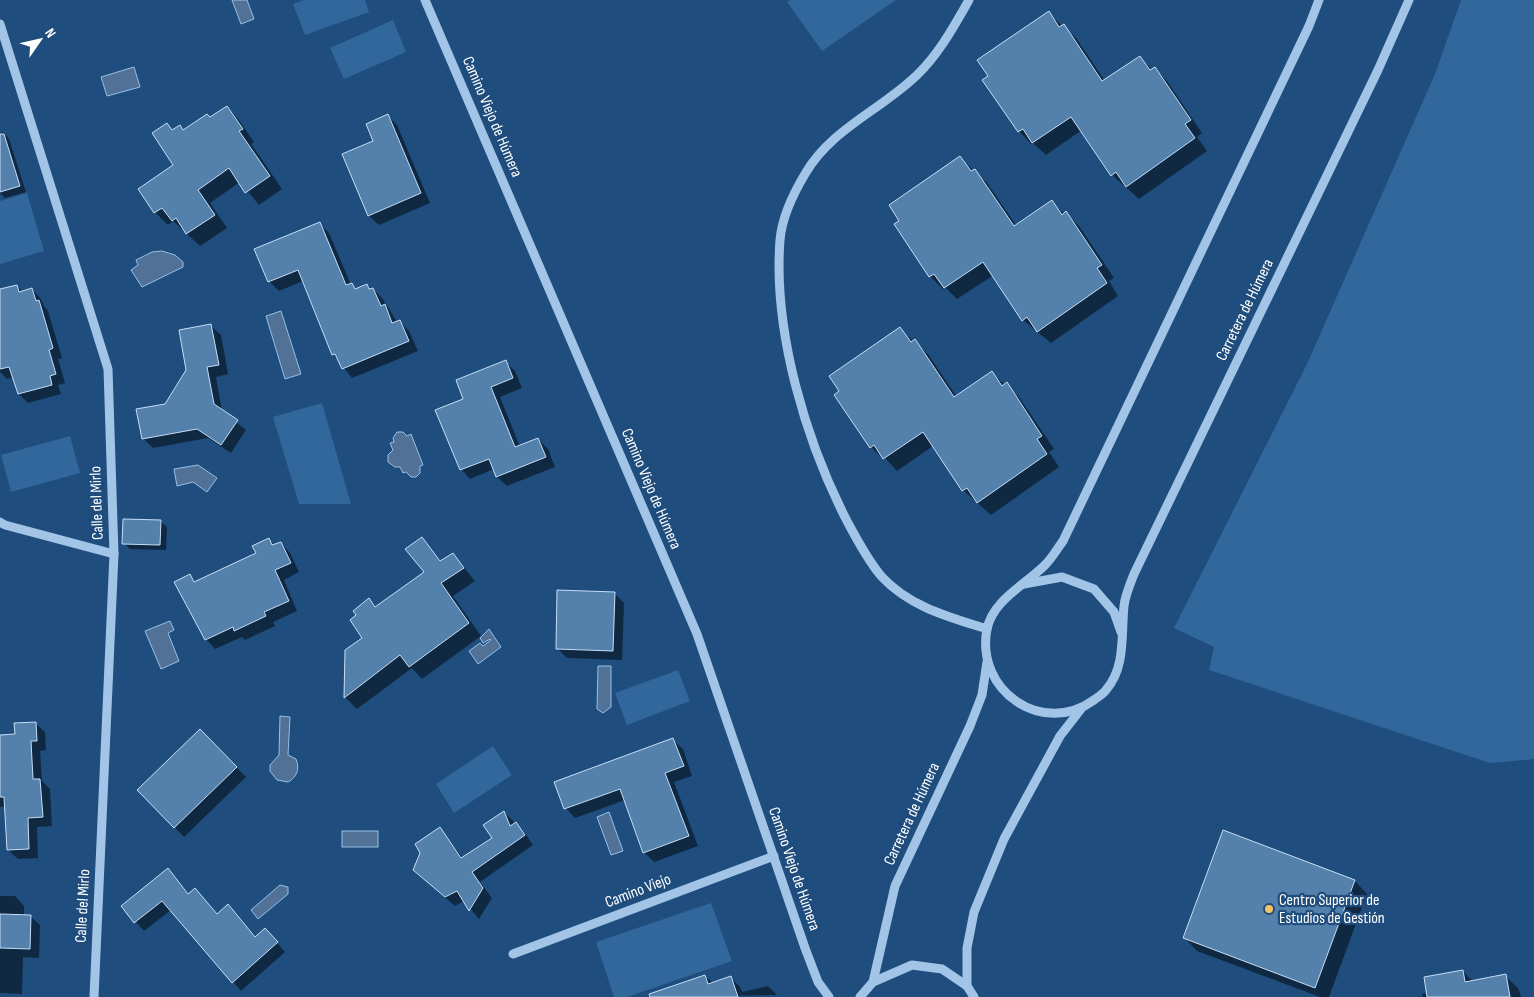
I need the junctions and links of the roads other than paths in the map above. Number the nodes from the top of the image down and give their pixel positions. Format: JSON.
{"nodes":[{"id":1,"x":425,"y":0,"type":"edge"},
{"id":2,"x":969,"y":0,"type":"edge"},
{"id":3,"x":1319,"y":0,"type":"edge"},
{"id":4,"x":1409,"y":0,"type":"edge"},
{"id":5,"x":0,"y":24,"type":"edge"},
{"id":6,"x":0,"y":522,"type":"edge"},
{"id":7,"x":114,"y":554,"type":"junction"},
{"id":8,"x":1022,"y":584,"type":"junction"},
{"id":9,"x":987,"y":629,"type":"junction"},
{"id":10,"x":1122,"y":637,"type":"junction"},
{"id":11,"x":987,"y":662,"type":"junction"},
{"id":12,"x":1081,"y":709,"type":"junction"},
{"id":13,"x":774,"y":856,"type":"junction"},
{"id":14,"x":513,"y":954,"type":"dead end"},
{"id":15,"x":873,"y":982,"type":"junction"},
{"id":16,"x":967,"y":986,"type":"junction"},
{"id":17,"x":94,"y":997,"type":"edge"},
{"id":18,"x":829,"y":997,"type":"edge"},
{"id":19,"x":860,"y":997,"type":"edge"},
{"id":20,"x":974,"y":997,"type":"edge"}],
"edges":[{"from":1,"to":13,"type":"street","name":"Camino Viejo de Húmera"},
{"from":2,"to":9,"type":"street"},
{"from":3,"to":8,"type":"street"},
{"from":4,"to":10,"type":"street","name":"Carretera de Húmera"},
{"from":5,"to":7,"type":"street","name":"Calle del Mirlo"},
{"from":6,"to":7,"type":"street"},
{"from":7,"to":17,"type":"street","name":"Calle del Mirlo"},
{"from":8,"to":9,"type":"street"},
{"from":8,"to":10,"type":"street"},
{"from":9,"to":11,"type":"street"},
{"from":10,"to":12,"type":"street"},
{"from":11,"to":12,"type":"street"},
{"from":11,"to":15,"type":"street","name":"Carretera de Húmera"},
{"from":12,"to":16,"type":"street"},
{"from":13,"to":14,"type":"street","name":"Camino Viejo"},
{"from":13,"to":18,"type":"street","name":"Camino Viejo de Húmera"},
{"from":15,"to":16,"type":"street"},
{"from":15,"to":19,"type":"street"},
{"from":16,"to":20,"type":"street"}]}
